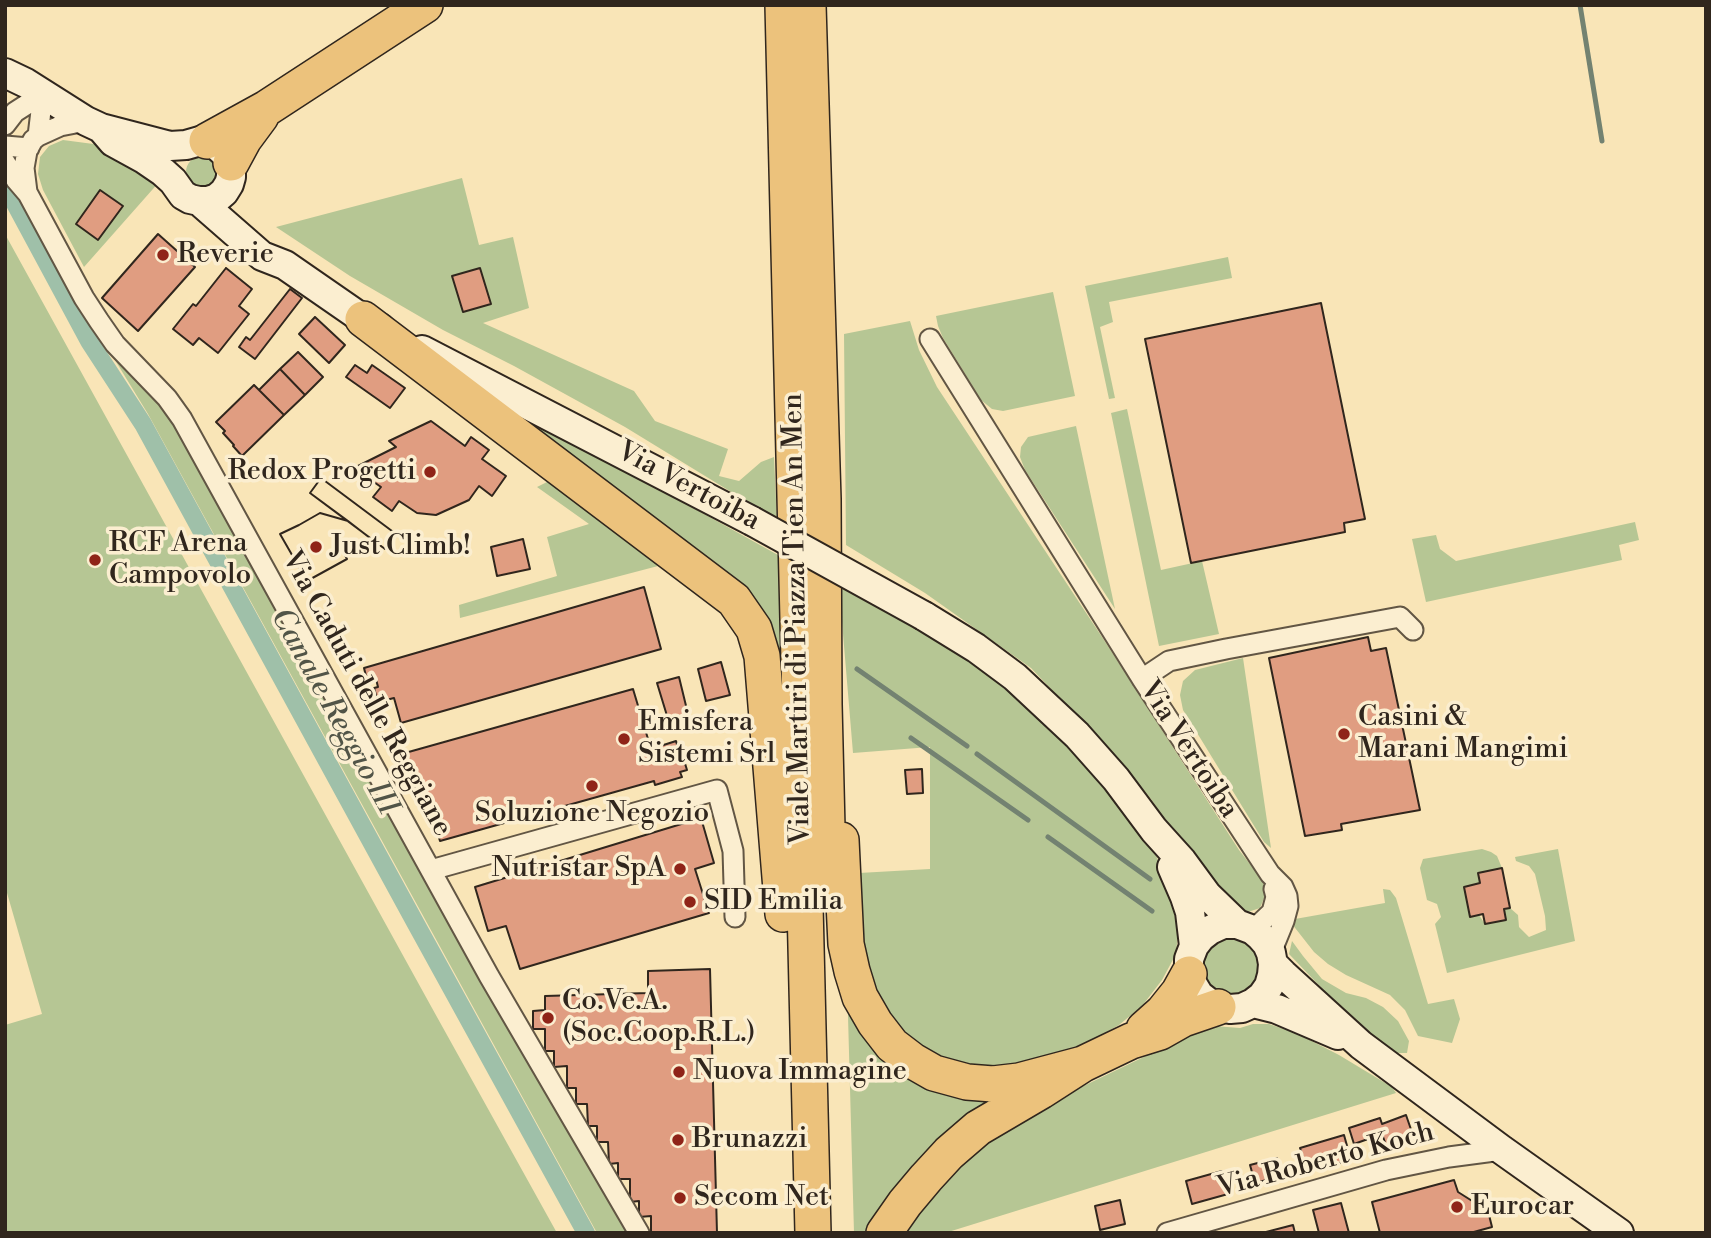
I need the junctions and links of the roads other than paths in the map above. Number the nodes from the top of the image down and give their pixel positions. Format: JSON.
{"nodes":[{"id":1,"x":425,"y":5,"type":"edge"},
{"id":2,"x":789,"y":7,"type":"edge"},
{"id":3,"x":5,"y":63,"type":"edge"},
{"id":4,"x":25,"y":84,"type":"edge"},
{"id":5,"x":5,"y":125,"type":"edge"},
{"id":6,"x":94,"y":125,"type":"junction"},
{"id":7,"x":33,"y":142,"type":"junction"},
{"id":8,"x":5,"y":146,"type":"edge"},
{"id":9,"x":213,"y":158,"type":"junction"},
{"id":10,"x":5,"y":162,"type":"edge"},
{"id":11,"x":173,"y":181,"type":"junction"},
{"id":12,"x":28,"y":194,"type":"junction"},
{"id":13,"x":199,"y":201,"type":"junction"},
{"id":14,"x":285,"y":265,"type":"junction"},
{"id":15,"x":363,"y":319,"type":"junction"},
{"id":16,"x":930,"y":340,"type":"dead end"},
{"id":17,"x":1413,"y":630,"type":"dead end"},
{"id":18,"x":1142,"y":679,"type":"junction"},
{"id":19,"x":824,"y":704,"type":"junction"},
{"id":20,"x":1154,"y":830,"type":"junction"},
{"id":21,"x":431,"y":870,"type":"junction"},
{"id":22,"x":1270,"y":874,"type":"junction"},
{"id":23,"x":735,"y":917,"type":"dead end"},
{"id":24,"x":1245,"y":927,"type":"junction"},
{"id":25,"x":1272,"y":958,"type":"junction"},
{"id":26,"x":1192,"y":960,"type":"junction"},
{"id":27,"x":1253,"y":1003,"type":"junction"},
{"id":28,"x":1218,"y":1007,"type":"junction"},
{"id":29,"x":1131,"y":1041,"type":"junction"},
{"id":30,"x":1361,"y":1045,"type":"junction"},
{"id":31,"x":1083,"y":1064,"type":"junction"},
{"id":32,"x":1502,"y":1150,"type":"junction"},
{"id":33,"x":811,"y":1174,"type":"junction"},
{"id":34,"x":639,"y":1233,"type":"edge"},
{"id":35,"x":813,"y":1233,"type":"edge"},
{"id":36,"x":837,"y":1233,"type":"edge"},
{"id":37,"x":884,"y":1233,"type":"edge"},
{"id":38,"x":1167,"y":1233,"type":"edge"},
{"id":39,"x":1619,"y":1233,"type":"edge"}],
"edges":[{"from":1,"to":9,"type":"highway"},
{"from":2,"to":19,"type":"highway","name":"Viale Martiri di Piazza Tien An Men"},
{"from":2,"to":33,"type":"highway","name":"Viale Martiri di Piazza Tien An Men"},
{"from":3,"to":4,"type":"main road","name":"Via Vertoiba"},
{"from":4,"to":5,"type":"street"},
{"from":4,"to":6,"type":"main road","name":"Via Vertoiba"},
{"from":4,"to":7,"type":"street","name":"Via Caduti delle Reggiane"},
{"from":6,"to":7,"type":"street"},
{"from":6,"to":9,"type":"main road","name":"Via Vertoiba"},
{"from":6,"to":11,"type":"main road","name":"Via Vertoiba"},
{"from":7,"to":8,"type":"street"},
{"from":7,"to":12,"type":"street","name":"Via Caduti delle Reggiane"},
{"from":9,"to":11,"type":"main road"},
{"from":9,"to":13,"type":"main road"},
{"from":9,"to":14,"type":"main road","name":"Via Vertoiba"},
{"from":10,"to":12,"type":"street","name":"Via Caduti delle Reggiane"},
{"from":11,"to":13,"type":"main road","name":"Via Vertoiba"},
{"from":12,"to":21,"type":"street","name":"Via Caduti delle Reggiane"},
{"from":13,"to":14,"type":"main road","name":"Via Vertoiba"},
{"from":14,"to":15,"type":"main road","name":"Via Vertoiba"},
{"from":15,"to":20,"type":"main road","name":"Via Vertoiba","bridge":true},
{"from":15,"to":33,"type":"highway"},
{"from":16,"to":18,"type":"street","name":"Via Vertoiba"},
{"from":17,"to":18,"type":"street"},
{"from":18,"to":22,"type":"street","name":"Via Vertoiba"},
{"from":19,"to":31,"type":"highway"},
{"from":19,"to":36,"type":"highway","name":"Viale Martiri di Piazza Tien An Men"},
{"from":20,"to":24,"type":"main road","name":"Via Vertoiba"},
{"from":20,"to":26,"type":"main road","name":"Via Vertoiba"},
{"from":21,"to":23,"type":"street"},
{"from":21,"to":34,"type":"street","name":"Via Caduti delle Reggiane"},
{"from":22,"to":24,"type":"street","name":"Via Vertoiba"},
{"from":22,"to":25,"type":"street","name":"Via Vertoiba"},
{"from":24,"to":25,"type":"main road","name":"Via Vertoiba"},
{"from":24,"to":26,"type":"main road"},
{"from":25,"to":27,"type":"main road","name":"Via Vertoiba"},
{"from":25,"to":30,"type":"main road","name":"Via Vertoiba"},
{"from":26,"to":28,"type":"main road","name":"Via Vertoiba"},
{"from":26,"to":29,"type":"highway"},
{"from":27,"to":28,"type":"main road","name":"Via Vertoiba"},
{"from":27,"to":30,"type":"main road","name":"Via Vertoiba"},
{"from":28,"to":29,"type":"highway"},
{"from":29,"to":31,"type":"highway"},
{"from":30,"to":32,"type":"main road","name":"Via Vertoiba"},
{"from":31,"to":37,"type":"highway"},
{"from":32,"to":38,"type":"street","name":"Via Roberto Koch"},
{"from":32,"to":39,"type":"main road","name":"Via Vertoiba"},
{"from":33,"to":35,"type":"highway","name":"Viale Martiri di Piazza Tien An Men"}]}
